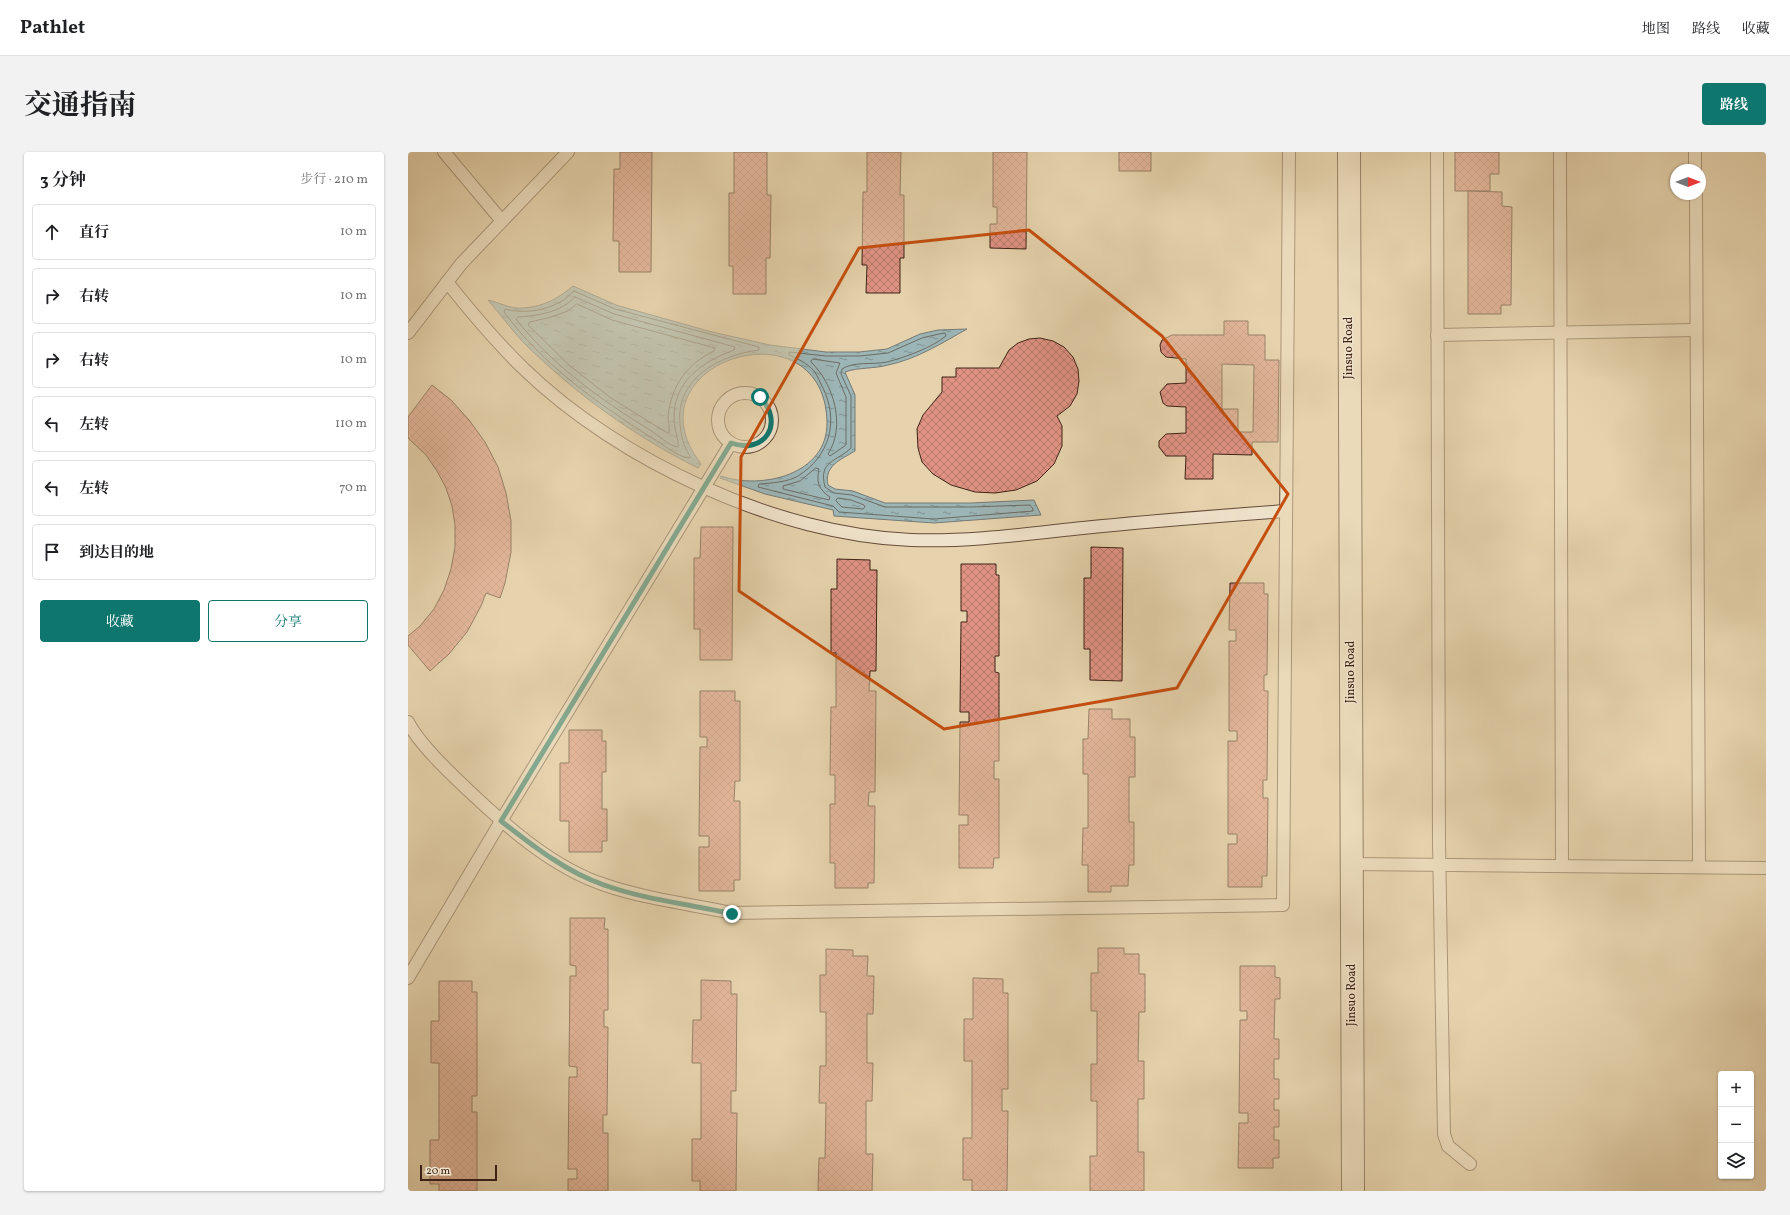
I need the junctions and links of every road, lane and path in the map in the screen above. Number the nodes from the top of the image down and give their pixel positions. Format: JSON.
{"nodes":[{"id":1,"x":444,"y":152,"type":"edge"},
{"id":2,"x":568,"y":152,"type":"edge"},
{"id":3,"x":1289,"y":152,"type":"edge"},
{"id":4,"x":1348,"y":152,"type":"edge"},
{"id":5,"x":1437,"y":152,"type":"edge"},
{"id":6,"x":1560,"y":152,"type":"edge"},
{"id":7,"x":1695,"y":152,"type":"edge"},
{"id":8,"x":1695,"y":164,"type":"edge"},
{"id":9,"x":1696,"y":200,"type":"edge"},
{"id":10,"x":502,"y":220,"type":"junction"},
{"id":11,"x":447,"y":282,"type":"junction"},
{"id":12,"x":1696,"y":330,"type":"junction"},
{"id":13,"x":408,"y":332,"type":"edge"},
{"id":14,"x":1561,"y":332,"type":"junction"},
{"id":15,"x":1437,"y":335,"type":"junction"},
{"id":16,"x":731,"y":443,"type":"junction"},
{"id":17,"x":705,"y":488,"type":"junction"},
{"id":18,"x":1286,"y":511,"type":"junction"},
{"id":19,"x":408,"y":722,"type":"edge"},
{"id":20,"x":501,"y":821,"type":"junction"},
{"id":21,"x":1352,"y":864,"type":"junction"},
{"id":22,"x":1440,"y":865,"type":"junction"},
{"id":23,"x":1562,"y":866,"type":"junction"},
{"id":24,"x":1699,"y":867,"type":"junction"},
{"id":25,"x":1766,"y":868,"type":"edge"},
{"id":26,"x":408,"y":978,"type":"edge"},
{"id":27,"x":1470,"y":1164,"type":"dead end"},
{"id":28,"x":1353,"y":1191,"type":"edge"}],
"edges":[{"from":1,"to":10,"type":"lane"},
{"from":2,"to":10,"type":"lane"},
{"from":3,"to":18,"type":"lane"},
{"from":4,"to":21,"type":"street","name":"Jinsuo Road"},
{"from":5,"to":15,"type":"lane"},
{"from":6,"to":14,"type":"lane"},
{"from":7,"to":8,"type":"lane"},
{"from":9,"to":12,"type":"lane"},
{"from":10,"to":11,"type":"lane"},
{"from":11,"to":13,"type":"lane"},
{"from":11,"to":17,"type":"lane"},
{"from":12,"to":14,"type":"lane"},
{"from":12,"to":24,"type":"lane"},
{"from":14,"to":15,"type":"lane"},
{"from":14,"to":23,"type":"lane"},
{"from":15,"to":22,"type":"lane"},
{"from":16,"to":16,"type":"lane"},
{"from":16,"to":17,"type":"lane"},
{"from":17,"to":18,"type":"lane"},
{"from":17,"to":20,"type":"lane"},
{"from":18,"to":20,"type":"lane"},
{"from":19,"to":20,"type":"lane"},
{"from":20,"to":26,"type":"lane"},
{"from":21,"to":22,"type":"lane"},
{"from":21,"to":28,"type":"street","name":"Jinsuo Road"},
{"from":22,"to":23,"type":"lane"},
{"from":22,"to":27,"type":"lane"},
{"from":23,"to":24,"type":"lane"},
{"from":24,"to":25,"type":"lane"}]}
